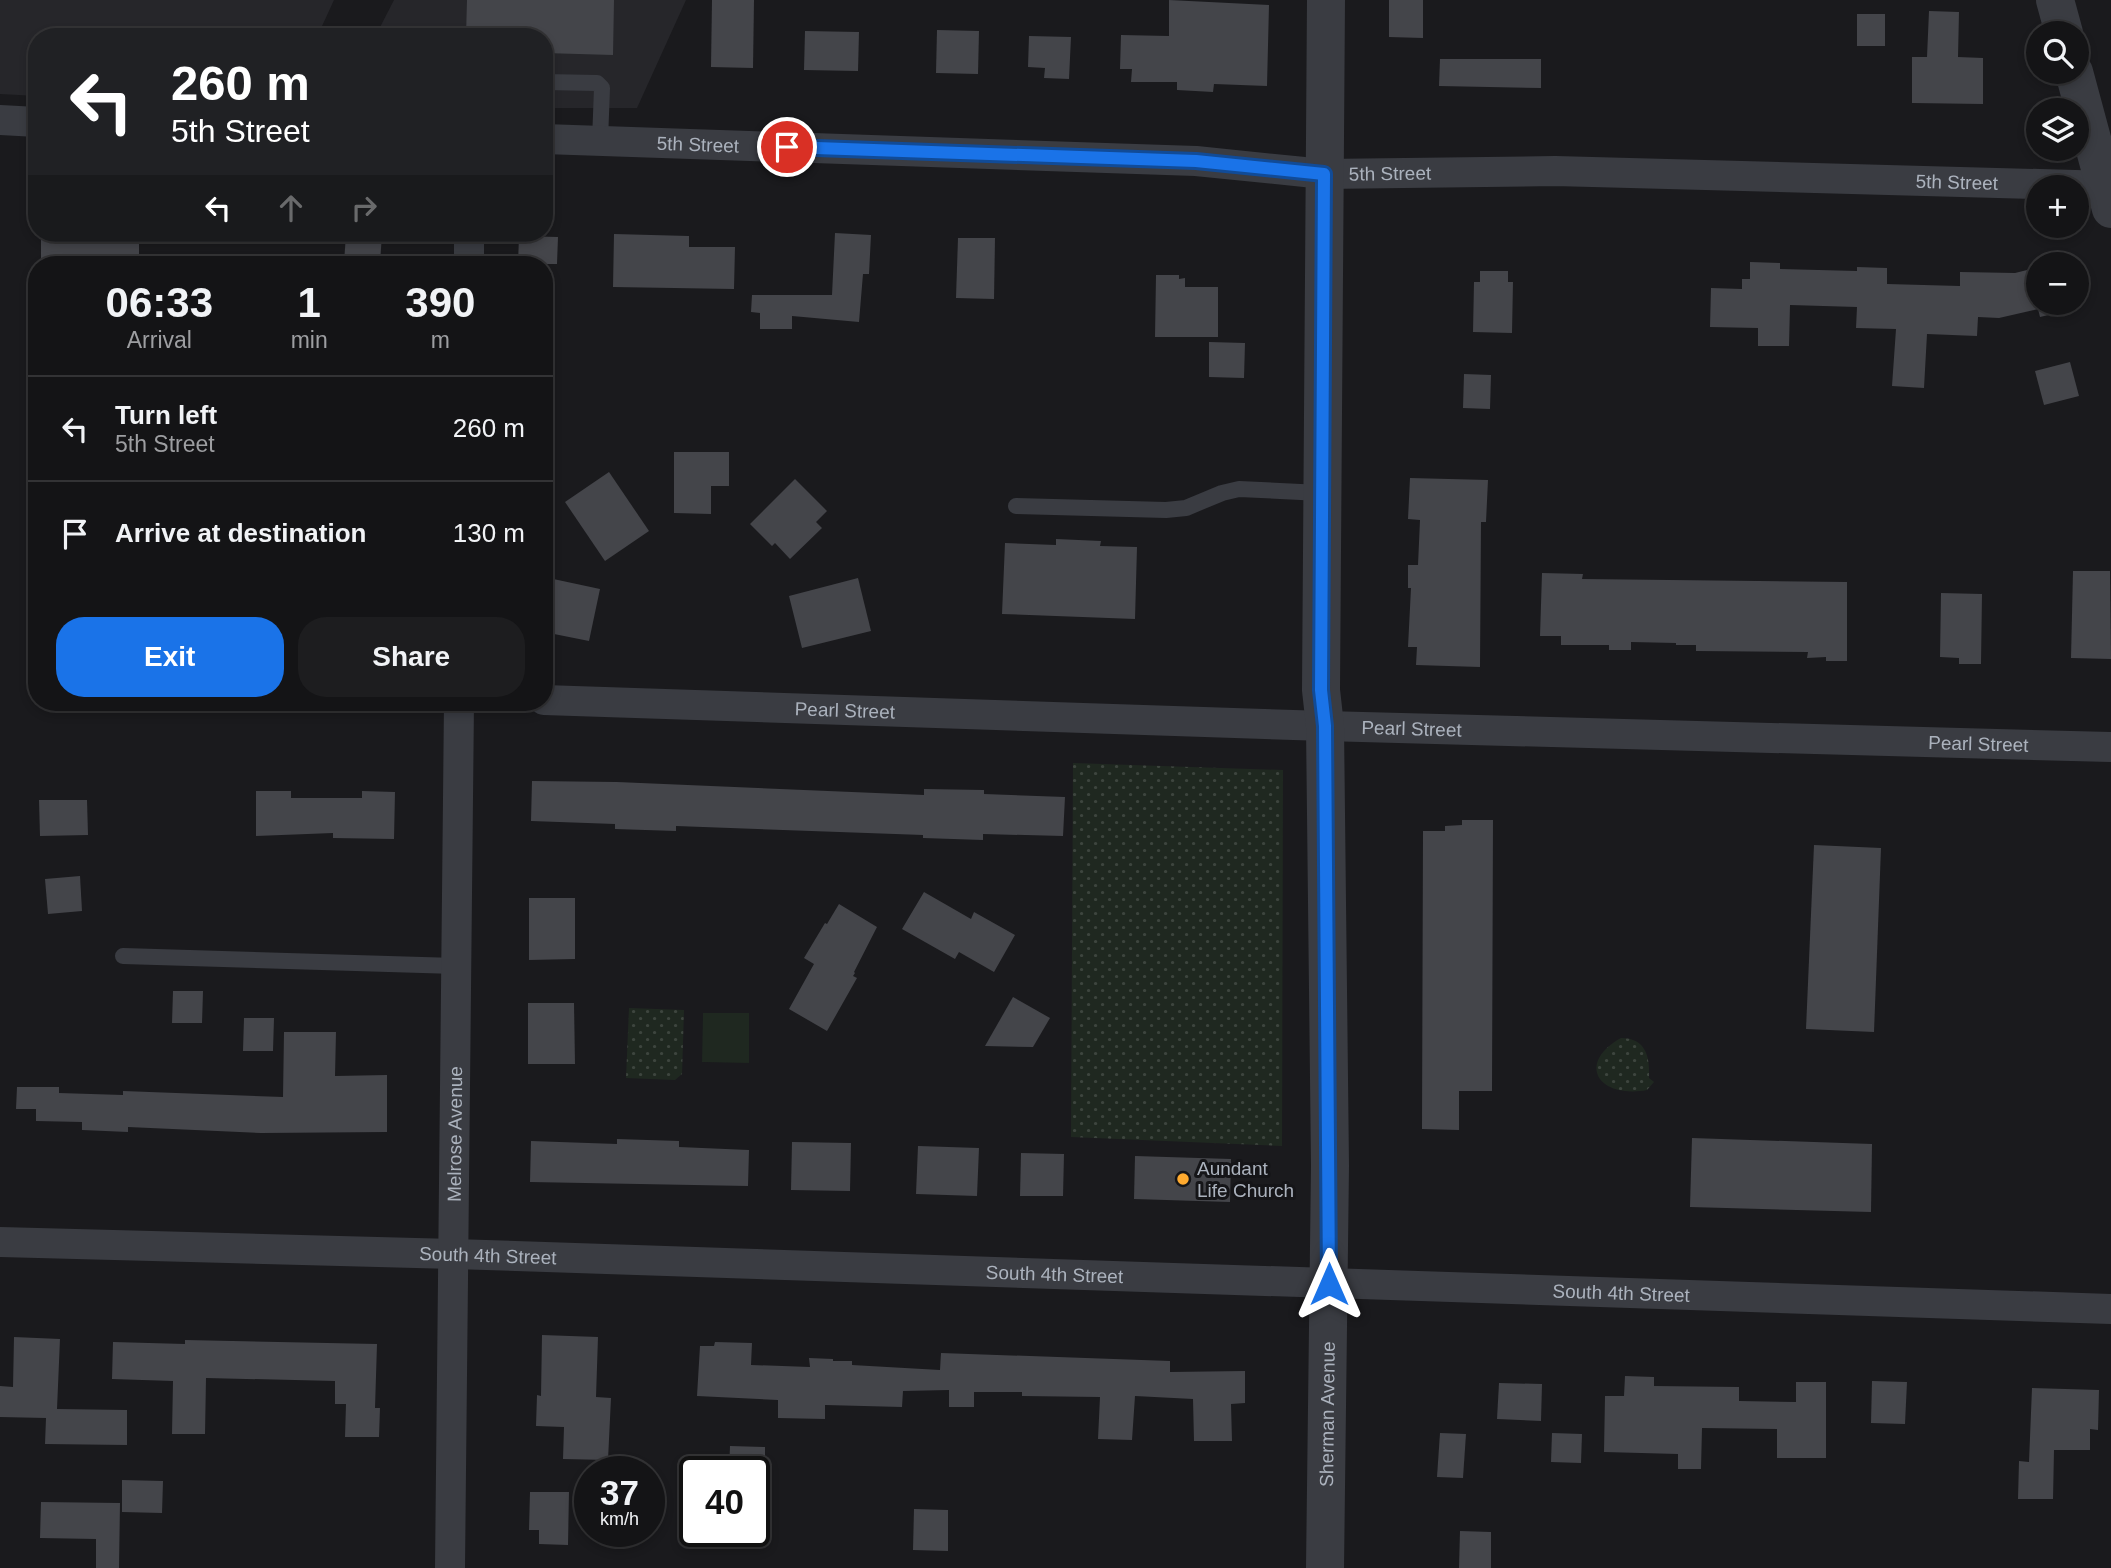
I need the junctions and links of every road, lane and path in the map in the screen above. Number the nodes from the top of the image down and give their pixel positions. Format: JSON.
{"nodes":[{"id":1,"x":1326,"y":0,"type":"edge"},
{"id":2,"x":2055,"y":0,"type":"edge"},
{"id":3,"x":2061,"y":21,"type":"edge"},
{"id":4,"x":553,"y":82,"type":"edge"},
{"id":5,"x":2077,"y":84,"type":"edge"},
{"id":6,"x":0,"y":120,"type":"edge"},
{"id":7,"x":28,"y":122,"type":"edge"},
{"id":8,"x":553,"y":139,"type":"edge"},
{"id":9,"x":600,"y":141,"type":"junction"},
{"id":10,"x":1324,"y":174,"type":"junction"},
{"id":11,"x":2109,"y":193,"type":"edge"},
{"id":12,"x":1321,"y":493,"type":"junction"},
{"id":13,"x":1016,"y":506,"type":"dead end"},
{"id":14,"x":553,"y":700,"type":"edge"},
{"id":15,"x":459,"y":711,"type":"edge"},
{"id":16,"x":1325,"y":726,"type":"junction"},
{"id":17,"x":2111,"y":747,"type":"edge"},
{"id":18,"x":123,"y":956,"type":"dead end"},
{"id":19,"x":456,"y":966,"type":"junction"},
{"id":20,"x":0,"y":1242,"type":"edge"},
{"id":21,"x":454,"y":1254,"type":"junction"},
{"id":22,"x":1329,"y":1284,"type":"junction"},
{"id":23,"x":2111,"y":1309,"type":"edge"},
{"id":24,"x":450,"y":1568,"type":"edge"},
{"id":25,"x":1325,"y":1568,"type":"edge"}],
"edges":[{"from":1,"to":10,"type":"street","name":"Sherman Avenue"},
{"from":2,"to":3,"type":"street"},
{"from":4,"to":9,"type":"lane"},
{"from":5,"to":11,"type":"street"},
{"from":6,"to":7,"type":"street"},
{"from":8,"to":9,"type":"street","name":"5th Street"},
{"from":9,"to":10,"type":"street","name":"5th Street"},
{"from":10,"to":11,"type":"street","name":"5th Street"},
{"from":10,"to":12,"type":"street","name":"Sherman Avenue"},
{"from":12,"to":13,"type":"lane"},
{"from":12,"to":16,"type":"street","name":"Sherman Avenue"},
{"from":14,"to":16,"type":"street","name":"Pearl Street"},
{"from":15,"to":19,"type":"street","name":"Melrose Avenue"},
{"from":16,"to":17,"type":"street","name":"Pearl Street"},
{"from":16,"to":22,"type":"street","name":"Sherman Avenue"},
{"from":18,"to":19,"type":"lane"},
{"from":19,"to":21,"type":"street","name":"Melrose Avenue"},
{"from":20,"to":21,"type":"street","name":"South 4th Street"},
{"from":21,"to":22,"type":"street","name":"South 4th Street"},
{"from":21,"to":24,"type":"street","name":"Melrose Avenue"},
{"from":22,"to":23,"type":"street","name":"South 4th Street"},
{"from":22,"to":25,"type":"street","name":"Sherman Avenue"}]}
